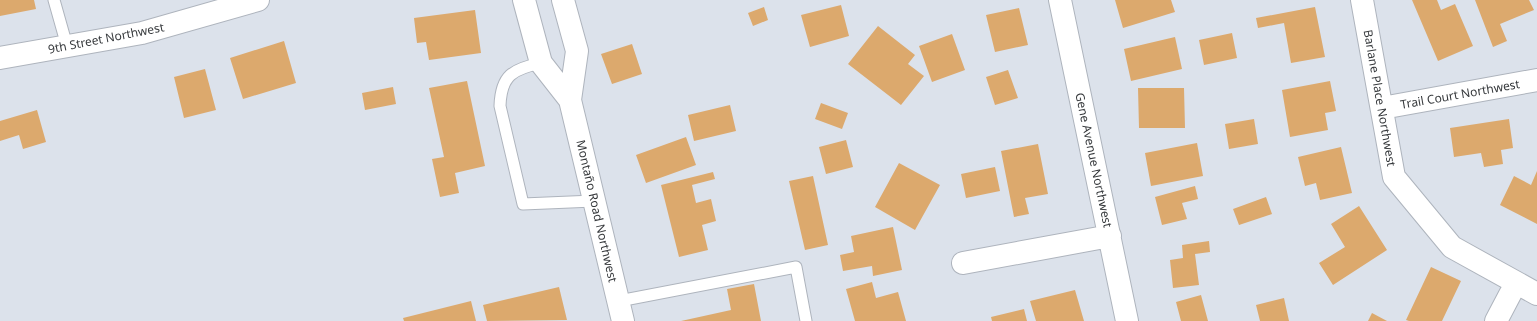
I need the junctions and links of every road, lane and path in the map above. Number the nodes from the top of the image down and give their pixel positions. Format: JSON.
{"nodes":[{"id":1,"x":54,"y":0,"type":"edge"},
{"id":2,"x":258,"y":0,"type":"edge"},
{"id":3,"x":524,"y":0,"type":"edge"},
{"id":4,"x":563,"y":0,"type":"edge"},
{"id":5,"x":1060,"y":0,"type":"edge"},
{"id":6,"x":1362,"y":0,"type":"edge"},
{"id":7,"x":67,"y":46,"type":"junction"},
{"id":8,"x":0,"y":58,"type":"edge"},
{"id":9,"x":541,"y":63,"type":"junction"},
{"id":10,"x":1537,"y":80,"type":"edge"},
{"id":11,"x":570,"y":100,"type":"junction"},
{"id":12,"x":1382,"y":108,"type":"junction"},
{"id":13,"x":594,"y":201,"type":"junction"},
{"id":14,"x":1110,"y":236,"type":"junction"},
{"id":15,"x":963,"y":263,"type":"dead end"},
{"id":16,"x":1516,"y":283,"type":"junction"},
{"id":17,"x":1537,"y":294,"type":"edge"},
{"id":18,"x":621,"y":311,"type":"edge"},
{"id":19,"x":806,"y":321,"type":"edge"},
{"id":20,"x":1127,"y":321,"type":"edge"},
{"id":21,"x":1496,"y":321,"type":"edge"}],
"edges":[{"from":1,"to":7,"type":"lane"},
{"from":2,"to":7,"type":"street","name":"9th Street Northwest"},
{"from":3,"to":9,"type":"street","name":"Montaño Road Northwest"},
{"from":4,"to":11,"type":"street","name":"Montaño Road Northwest"},
{"from":5,"to":14,"type":"street","name":"Gene Avenue Northwest"},
{"from":6,"to":12,"type":"street","name":"Barlane Place Northwest"},
{"from":7,"to":8,"type":"street","name":"9th Street Northwest"},
{"from":9,"to":11,"type":"street","name":"Montaño Road Northwest"},
{"from":9,"to":13,"type":"lane"},
{"from":10,"to":12,"type":"street","name":"Trail Court Northwest"},
{"from":11,"to":13,"type":"street","name":"Montaño Road Northwest"},
{"from":12,"to":16,"type":"street","name":"Barlane Place Northwest"},
{"from":13,"to":18,"type":"street","name":"Montaño Road Northwest"},
{"from":14,"to":15,"type":"street"},
{"from":14,"to":20,"type":"street","name":"Gene Avenue Northwest"},
{"from":16,"to":17,"type":"street","name":"Barlane Place Northwest"},
{"from":16,"to":21,"type":"street"},
{"from":18,"to":19,"type":"lane"}]}
